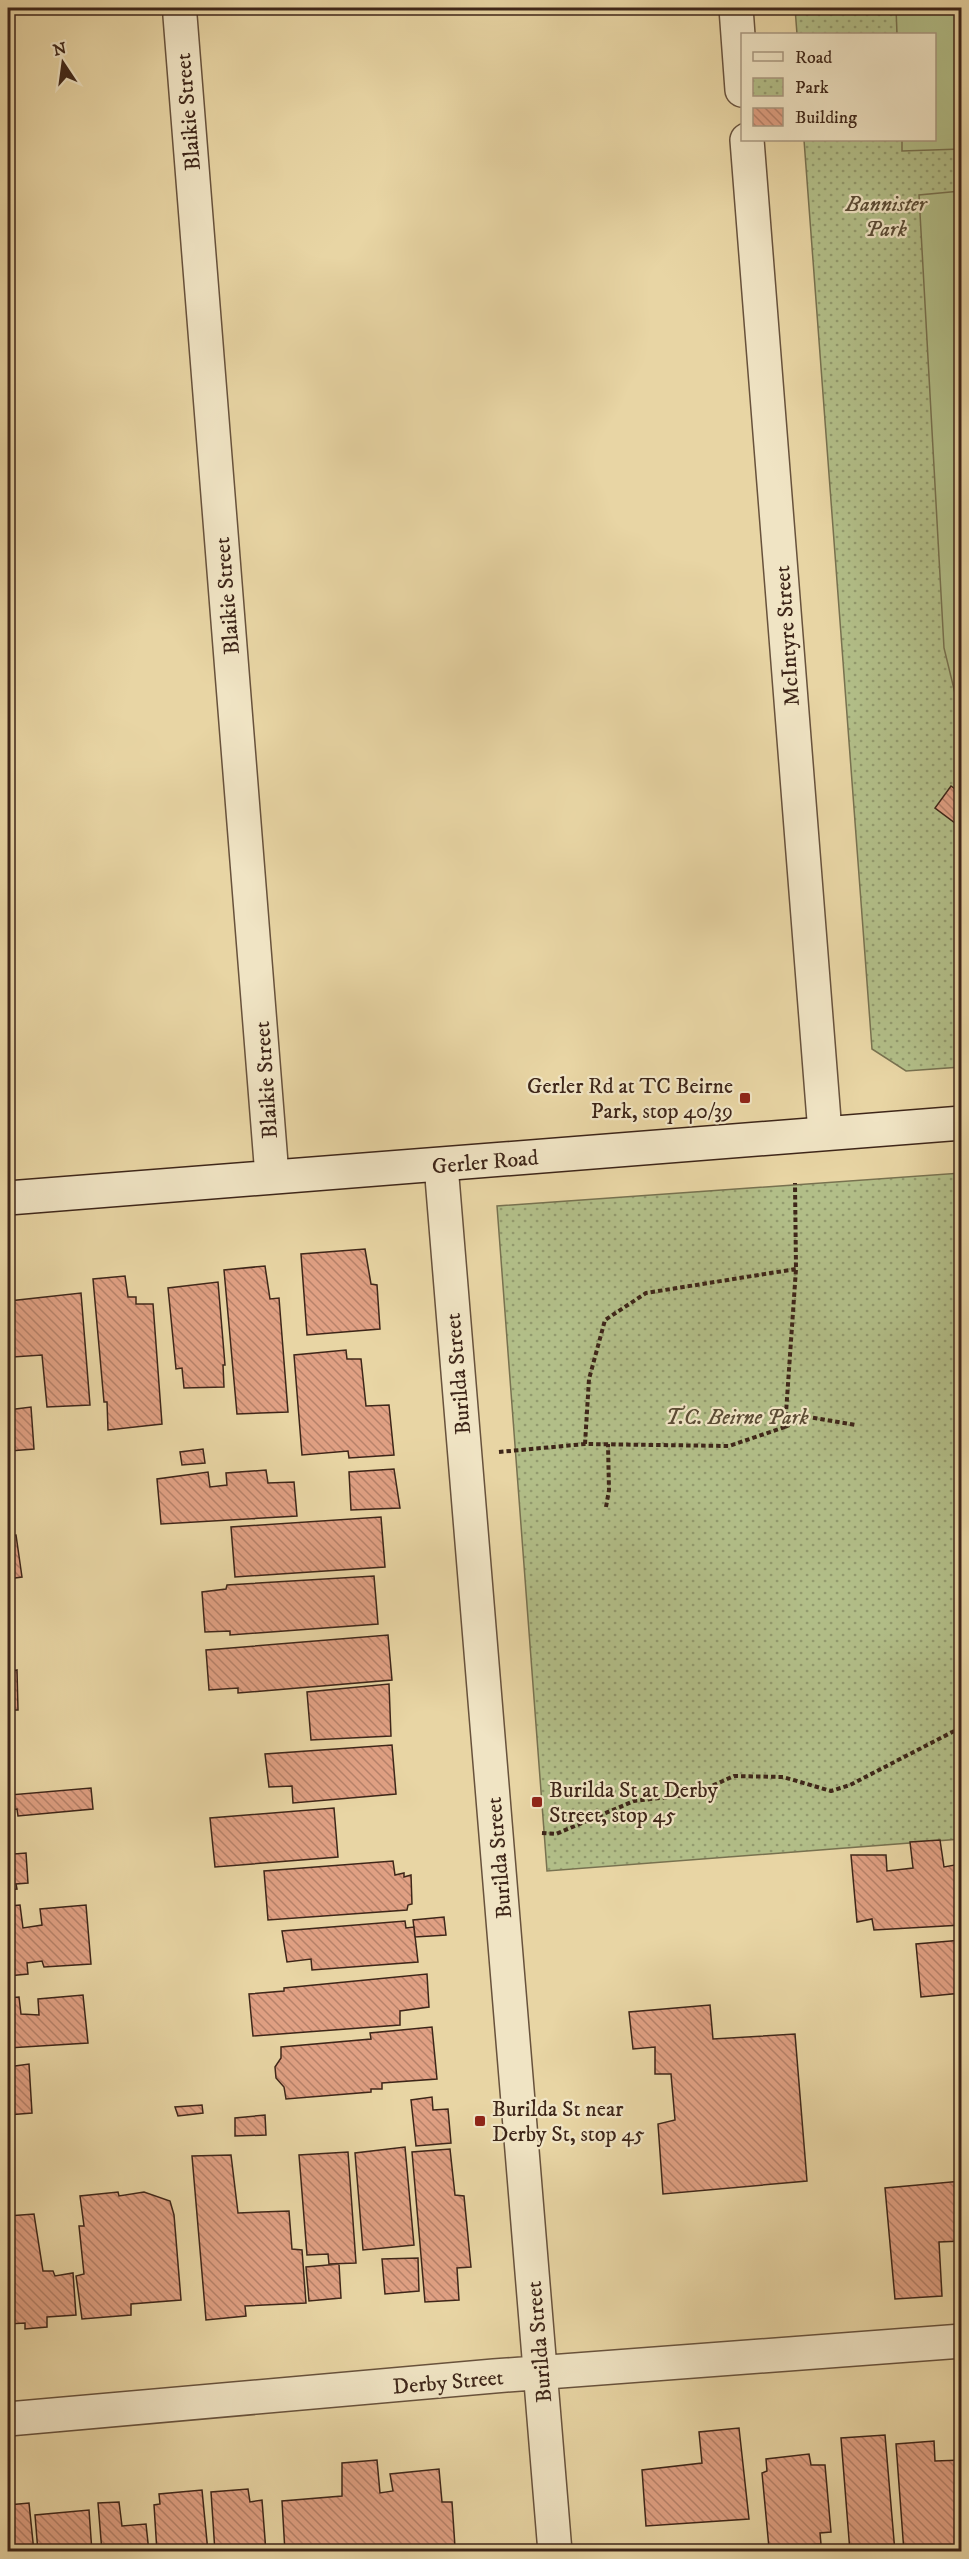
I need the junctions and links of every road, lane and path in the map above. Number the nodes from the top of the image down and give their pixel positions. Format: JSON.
{"nodes":[{"id":1,"x":736,"y":8,"type":"edge"},
{"id":2,"x":180,"y":16,"type":"dead end"},
{"id":3,"x":741,"y":76,"type":"edge"},
{"id":4,"x":747,"y":141,"type":"edge"},
{"id":5,"x":962,"y":1123,"type":"edge"},
{"id":6,"x":825,"y":1133,"type":"junction"},
{"id":7,"x":441,"y":1165,"type":"junction"},
{"id":8,"x":272,"y":1176,"type":"junction"},
{"id":9,"x":795,"y":1183,"type":"dead end"},
{"id":10,"x":8,"y":1198,"type":"edge"},
{"id":11,"x":796,"y":1269,"type":"junction"},
{"id":12,"x":856,"y":1425,"type":"dead end"},
{"id":13,"x":785,"y":1426,"type":"junction"},
{"id":14,"x":585,"y":1444,"type":"junction"},
{"id":15,"x":609,"y":1444,"type":"junction"},
{"id":16,"x":464,"y":1455,"type":"junction"},
{"id":17,"x":606,"y":1507,"type":"dead end"},
{"id":18,"x":962,"y":1727,"type":"edge"},
{"id":19,"x":542,"y":1833,"type":"dead end"},
{"id":20,"x":962,"y":2341,"type":"edge"},
{"id":21,"x":541,"y":2373,"type":"junction"},
{"id":22,"x":8,"y":2419,"type":"edge"},
{"id":23,"x":555,"y":2552,"type":"edge"}],
"edges":[{"from":1,"to":3,"type":"street"},
{"from":2,"to":8,"type":"street","name":"Blaikie Street"},
{"from":4,"to":6,"type":"street","name":"McIntyre Street"},
{"from":5,"to":6,"type":"street","name":"Gerler Road"},
{"from":6,"to":7,"type":"street","name":"Gerler Road"},
{"from":7,"to":8,"type":"street","name":"Gerler Road"},
{"from":7,"to":16,"type":"street","name":"Burilda Street"},
{"from":8,"to":10,"type":"street","name":"Gerler Road"},
{"from":9,"to":11,"type":"path"},
{"from":11,"to":13,"type":"path"},
{"from":11,"to":14,"type":"path"},
{"from":12,"to":13,"type":"path"},
{"from":13,"to":15,"type":"path"},
{"from":14,"to":15,"type":"path"},
{"from":14,"to":16,"type":"path"},
{"from":15,"to":17,"type":"path"},
{"from":16,"to":21,"type":"street","name":"Burilda Street"},
{"from":18,"to":19,"type":"path"},
{"from":20,"to":21,"type":"street","name":"Derby Street"},
{"from":21,"to":22,"type":"street","name":"Derby Street"},
{"from":21,"to":23,"type":"street","name":"Burilda Street"}]}
